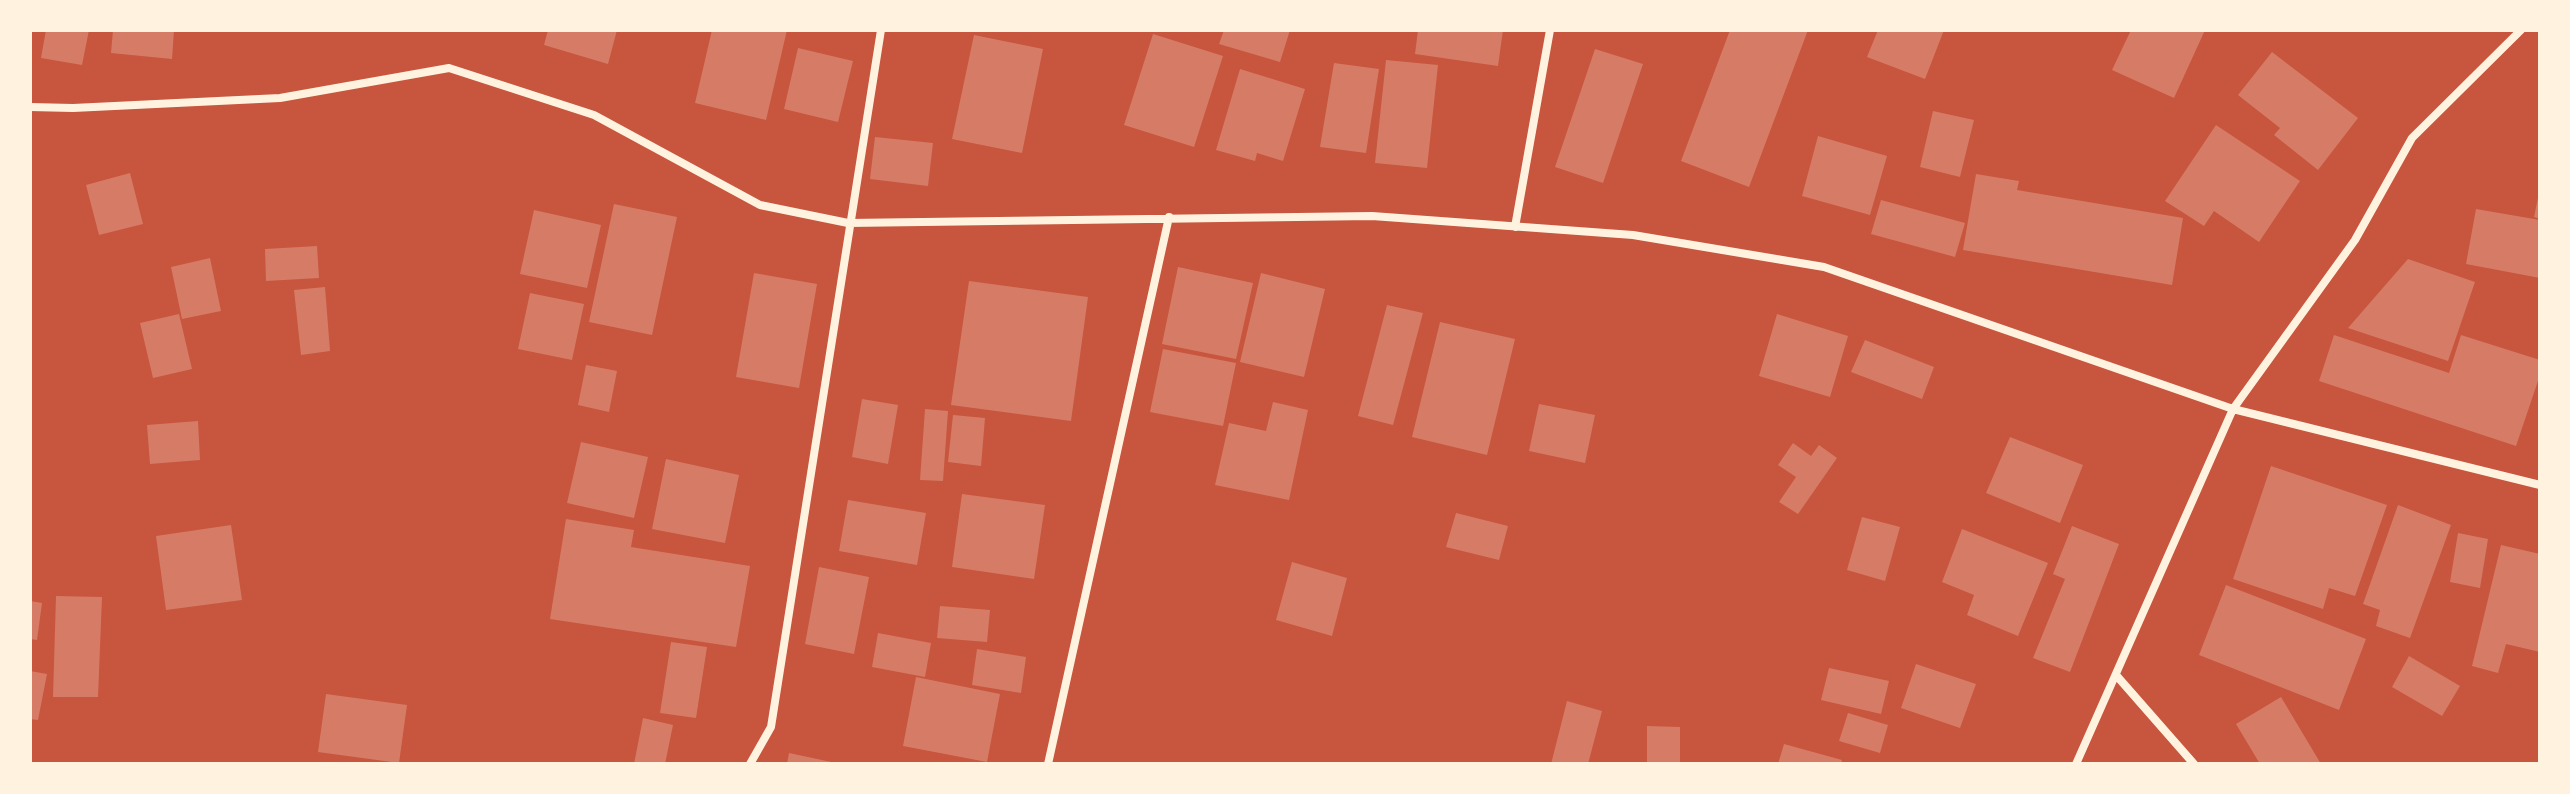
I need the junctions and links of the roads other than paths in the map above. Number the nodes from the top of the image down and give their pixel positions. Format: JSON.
{"nodes":[{"id":1,"x":881,"y":30,"type":"edge"},
{"id":2,"x":1550,"y":30,"type":"edge"},
{"id":3,"x":2521,"y":30,"type":"edge"},
{"id":4,"x":30,"y":107,"type":"edge"},
{"id":5,"x":1169,"y":217,"type":"junction"},
{"id":6,"x":848,"y":223,"type":"junction"},
{"id":7,"x":1515,"y":227,"type":"junction"},
{"id":8,"x":2233,"y":409,"type":"junction"},
{"id":9,"x":2540,"y":485,"type":"edge"},
{"id":10,"x":2116,"y":675,"type":"junction"},
{"id":11,"x":750,"y":764,"type":"edge"},
{"id":12,"x":1048,"y":764,"type":"edge"},
{"id":13,"x":2076,"y":764,"type":"edge"},
{"id":14,"x":2194,"y":764,"type":"edge"}],
"edges":[{"from":1,"to":6,"type":"street"},
{"from":2,"to":7,"type":"street"},
{"from":3,"to":8,"type":"street"},
{"from":4,"to":6,"type":"street"},
{"from":5,"to":6,"type":"street"},
{"from":5,"to":7,"type":"street"},
{"from":5,"to":12,"type":"street"},
{"from":6,"to":11,"type":"street"},
{"from":7,"to":8,"type":"street"},
{"from":8,"to":9,"type":"street"},
{"from":8,"to":10,"type":"street"},
{"from":10,"to":13,"type":"street"},
{"from":10,"to":14,"type":"street"}]}
